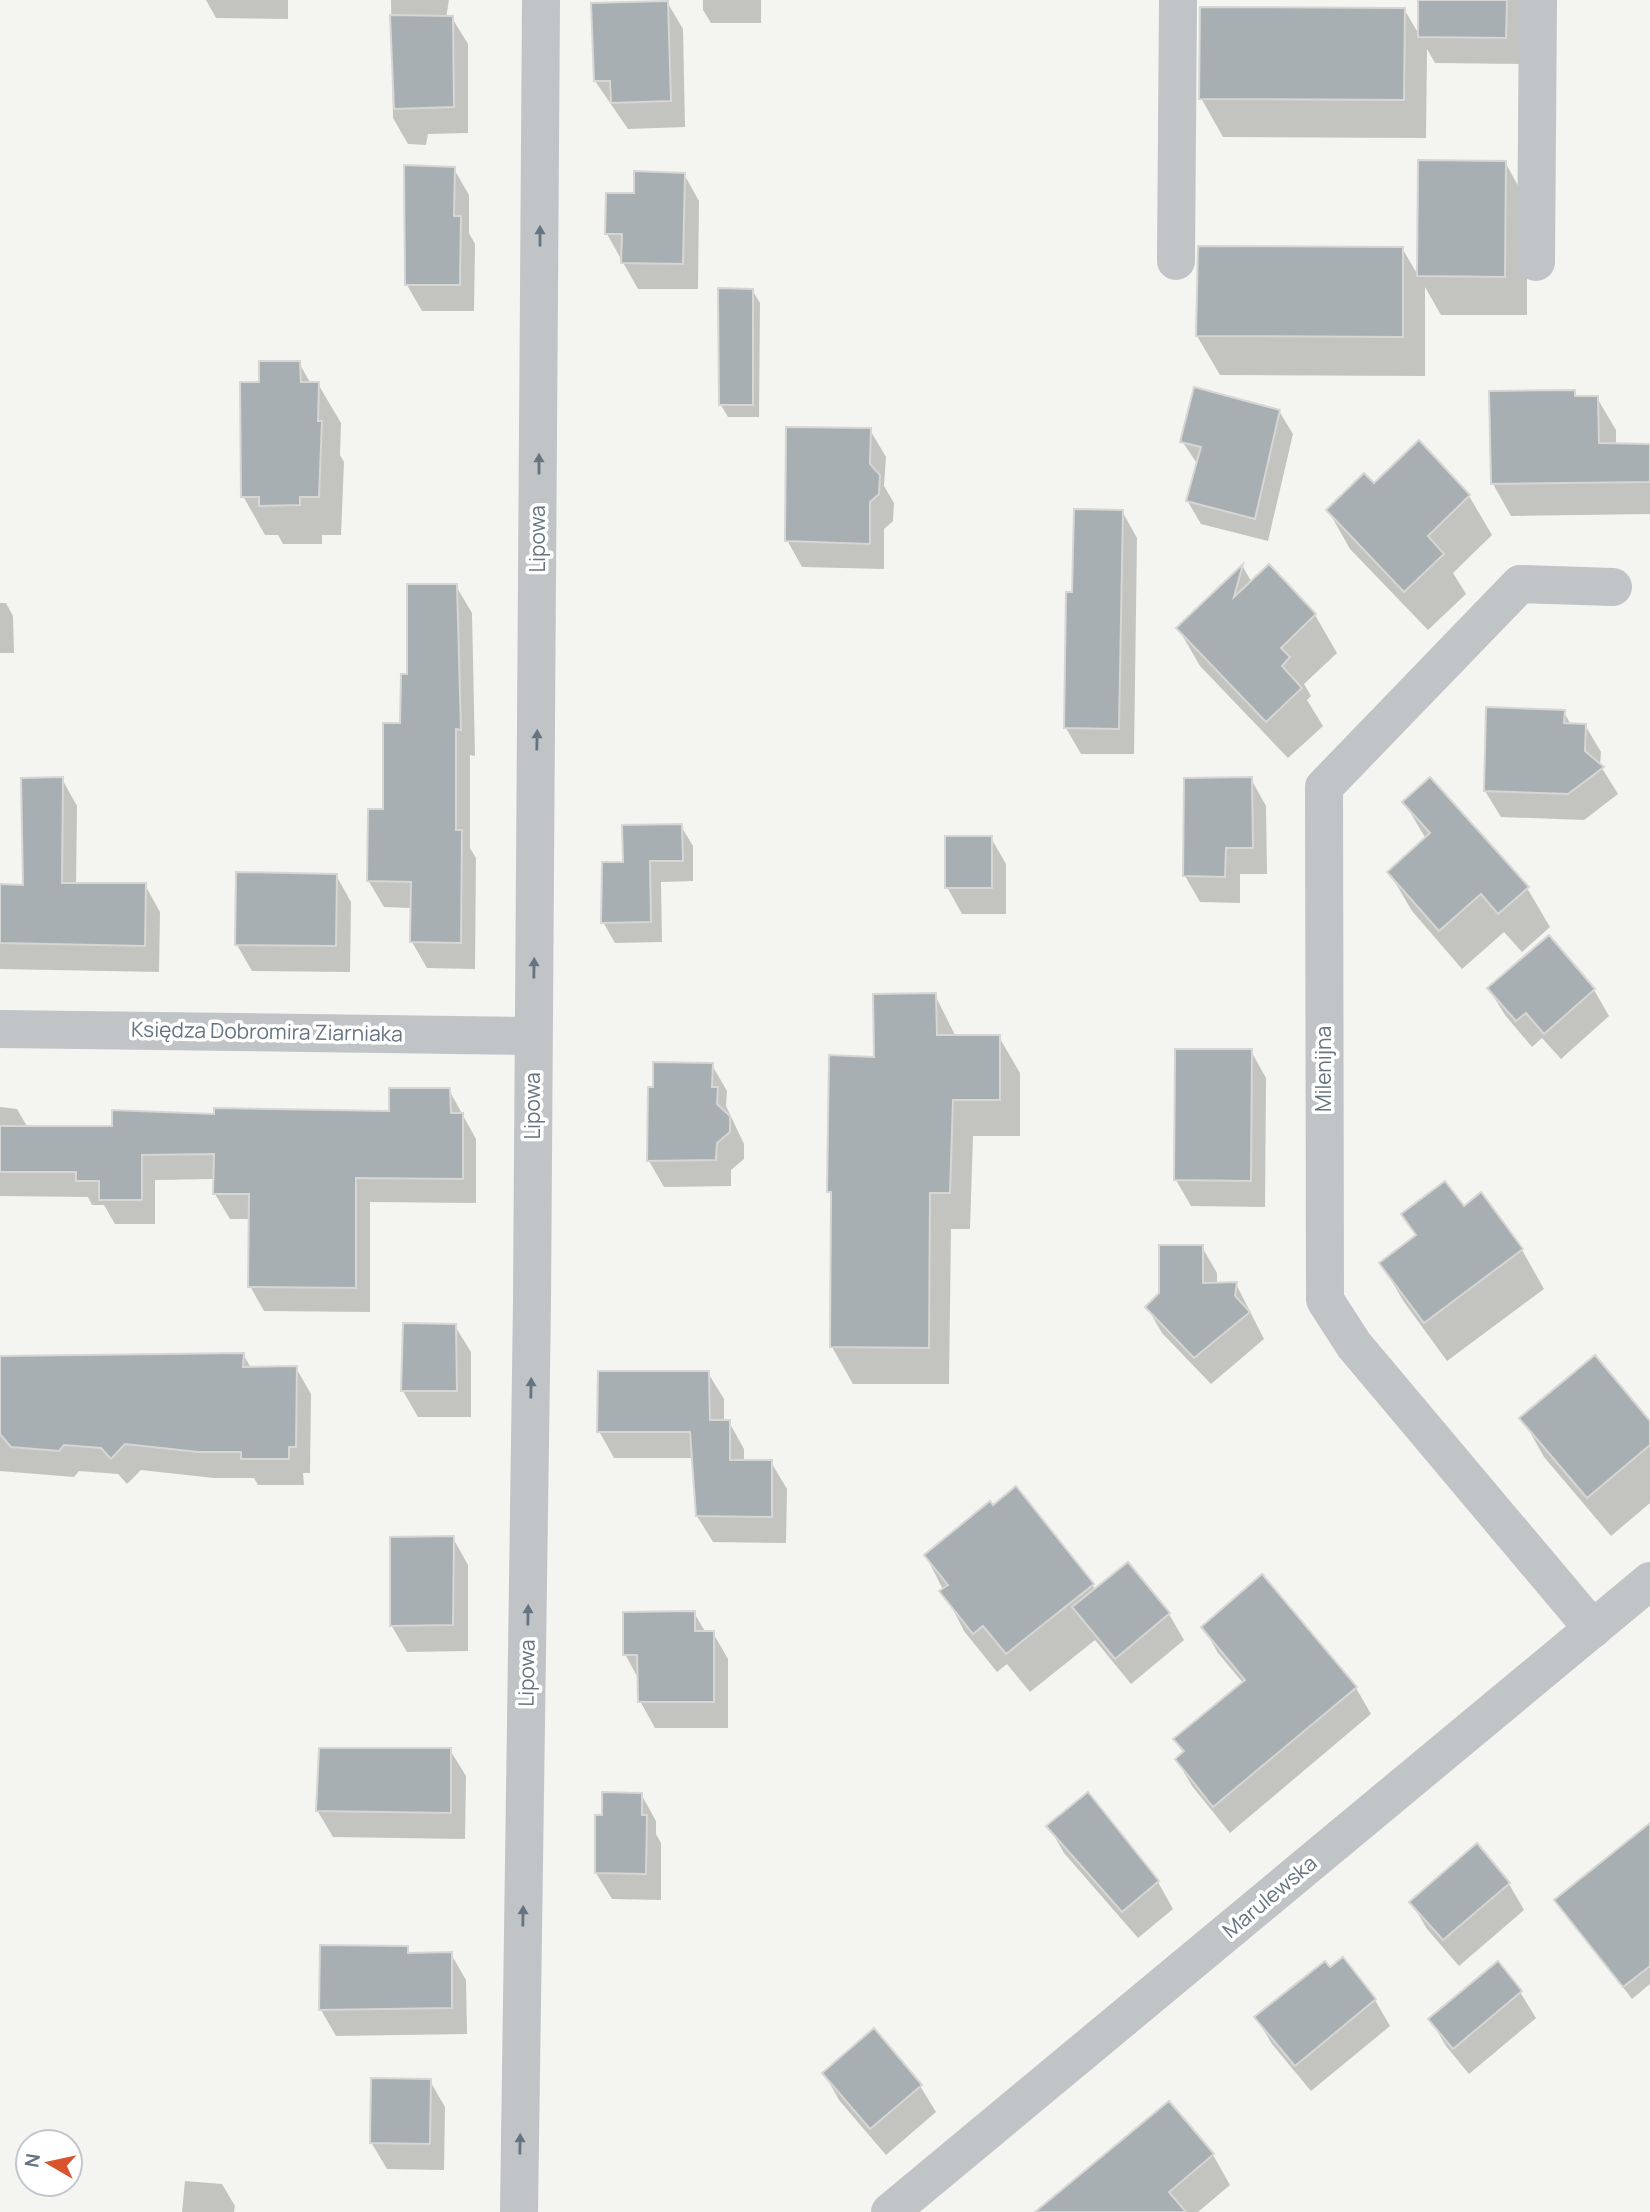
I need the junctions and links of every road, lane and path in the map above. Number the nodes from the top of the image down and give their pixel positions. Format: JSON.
{"nodes":[{"id":1,"x":541,"y":0,"type":"edge"},
{"id":2,"x":1178,"y":0,"type":"edge"},
{"id":3,"x":1538,"y":0,"type":"edge"},
{"id":4,"x":1176,"y":261,"type":"dead end"},
{"id":5,"x":1536,"y":262,"type":"dead end"},
{"id":6,"x":1613,"y":587,"type":"dead end"},
{"id":7,"x":0,"y":1029,"type":"edge"},
{"id":8,"x":533,"y":1036,"type":"junction"},
{"id":9,"x":1650,"y":1581,"type":"edge"},
{"id":10,"x":1593,"y":1629,"type":"junction"},
{"id":11,"x":519,"y":2212,"type":"edge"},
{"id":12,"x":890,"y":2212,"type":"edge"}],
"edges":[{"from":8,"to":1,"type":"street","name":"Lipowa","one_way":true},
{"from":2,"to":4,"type":"street"},
{"from":3,"to":5,"type":"street"},
{"from":6,"to":10,"type":"street","name":"Milenijna"},
{"from":7,"to":8,"type":"street","name":"Księdza Dobromira Ziarniaka"},
{"from":11,"to":8,"type":"street","name":"Lipowa","one_way":true},
{"from":9,"to":10,"type":"street","name":"Marulewska"},
{"from":10,"to":12,"type":"street","name":"Marulewska"}]}
